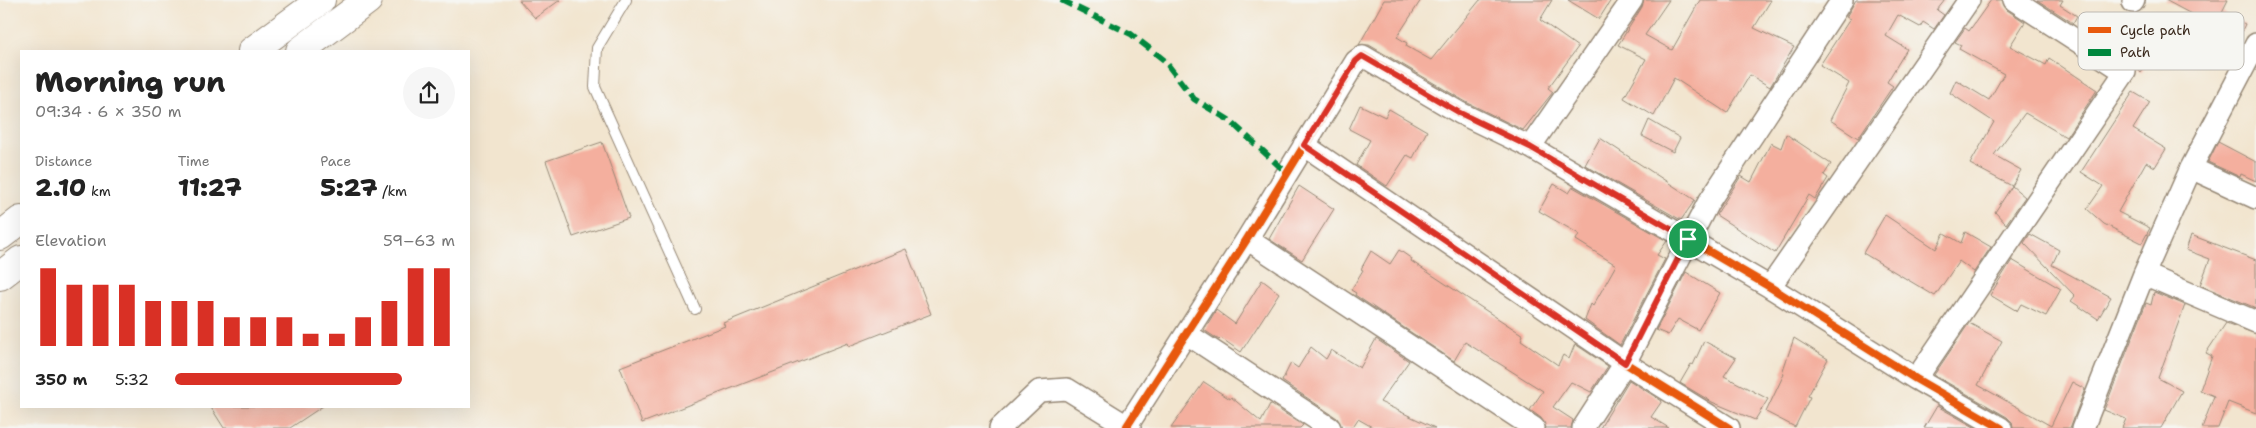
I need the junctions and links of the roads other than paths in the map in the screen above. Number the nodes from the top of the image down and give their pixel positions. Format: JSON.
{"nodes":[{"id":1,"x":322,"y":0,"type":"edge"},
{"id":2,"x":368,"y":0,"type":"edge"},
{"id":3,"x":626,"y":0,"type":"edge"},
{"id":4,"x":1632,"y":0,"type":"edge"},
{"id":5,"x":1842,"y":0,"type":"edge"},
{"id":6,"x":1969,"y":0,"type":"edge"},
{"id":7,"x":2014,"y":0,"type":"edge"},
{"id":8,"x":2078,"y":42,"type":"edge"},
{"id":9,"x":2256,"y":44,"type":"edge"},
{"id":10,"x":253,"y":50,"type":"edge"},
{"id":11,"x":301,"y":50,"type":"edge"},
{"id":12,"x":2244,"y":67,"type":"edge"},
{"id":13,"x":2121,"y":70,"type":"edge"},
{"id":14,"x":2242,"y":70,"type":"edge"},
{"id":15,"x":1304,"y":145,"type":"junction"},
{"id":16,"x":1530,"y":147,"type":"junction"},
{"id":17,"x":2191,"y":168,"type":"junction"},
{"id":18,"x":2256,"y":198,"type":"edge"},
{"id":19,"x":20,"y":221,"type":"edge"},
{"id":20,"x":0,"y":236,"type":"edge"},
{"id":21,"x":1247,"y":239,"type":"junction"},
{"id":22,"x":1688,"y":239,"type":"junction"},
{"id":23,"x":20,"y":261,"type":"edge"},
{"id":24,"x":2144,"y":274,"type":"junction"},
{"id":25,"x":0,"y":276,"type":"edge"},
{"id":26,"x":1770,"y":287,"type":"junction"},
{"id":27,"x":694,"y":309,"type":"dead end"},
{"id":28,"x":2256,"y":322,"type":"edge"},
{"id":29,"x":1187,"y":334,"type":"junction"},
{"id":30,"x":1625,"y":363,"type":"junction"},
{"id":31,"x":1916,"y":379,"type":"junction"},
{"id":32,"x":1129,"y":427,"type":"edge"},
{"id":33,"x":1000,"y":428,"type":"edge"},
{"id":34,"x":1330,"y":428,"type":"edge"},
{"id":35,"x":1534,"y":428,"type":"edge"},
{"id":36,"x":1583,"y":428,"type":"edge"},
{"id":37,"x":1729,"y":428,"type":"edge"},
{"id":38,"x":2001,"y":428,"type":"edge"},
{"id":39,"x":2083,"y":428,"type":"edge"}],
"edges":[{"from":1,"to":10,"type":"highway"},
{"from":2,"to":11,"type":"highway"},
{"from":3,"to":27,"type":"lane"},
{"from":4,"to":16,"type":"street"},
{"from":5,"to":22,"type":"street"},
{"from":6,"to":26,"type":"street"},
{"from":7,"to":8,"type":"street"},
{"from":9,"to":12,"type":"street"},
{"from":13,"to":31,"type":"street"},
{"from":14,"to":17,"type":"street"},
{"from":15,"to":16,"type":"street"},
{"from":15,"to":21,"type":"street"},
{"from":15,"to":30,"type":"street"},
{"from":16,"to":22,"type":"street"},
{"from":17,"to":18,"type":"street"},
{"from":17,"to":24,"type":"street"},
{"from":19,"to":20,"type":"highway"},
{"from":21,"to":29,"type":"street"},
{"from":21,"to":35,"type":"street"},
{"from":22,"to":26,"type":"street"},
{"from":22,"to":30,"type":"street"},
{"from":23,"to":25,"type":"highway"},
{"from":24,"to":28,"type":"street"},
{"from":24,"to":39,"type":"street"},
{"from":26,"to":31,"type":"street"},
{"from":29,"to":32,"type":"street"},
{"from":29,"to":34,"type":"street"},
{"from":30,"to":36,"type":"street"},
{"from":30,"to":37,"type":"street"},
{"from":31,"to":38,"type":"street"},
{"from":32,"to":33,"type":"street"}]}
